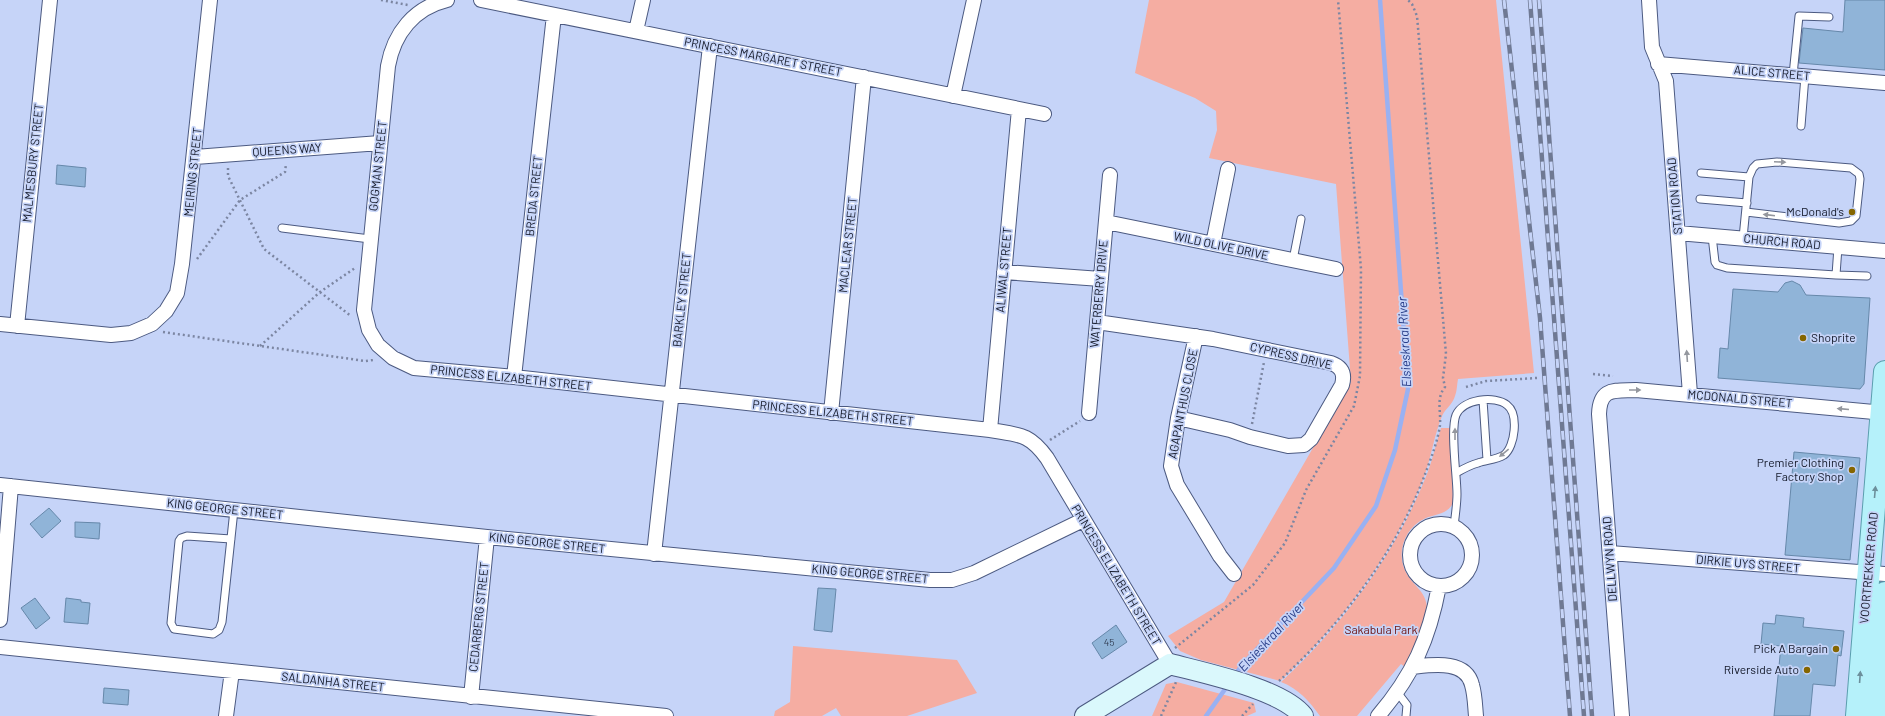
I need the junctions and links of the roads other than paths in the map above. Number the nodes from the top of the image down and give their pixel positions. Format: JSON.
{"nodes":[{"id":1,"x":50,"y":0,"type":"edge"},
{"id":2,"x":210,"y":0,"type":"edge"},
{"id":3,"x":481,"y":0,"type":"edge"},
{"id":4,"x":643,"y":0,"type":"edge"},
{"id":5,"x":974,"y":0,"type":"edge"},
{"id":6,"x":1649,"y":0,"type":"edge"},
{"id":7,"x":436,"y":4,"type":"edge"},
{"id":8,"x":554,"y":15,"type":"junction"},
{"id":9,"x":1829,"y":17,"type":"dead end"},
{"id":10,"x":636,"y":31,"type":"junction"},
{"id":11,"x":710,"y":46,"type":"junction"},
{"id":12,"x":1658,"y":64,"type":"junction"},
{"id":13,"x":1799,"y":75,"type":"junction"},
{"id":14,"x":864,"y":78,"type":"junction"},
{"id":15,"x":1885,"y":83,"type":"edge"},
{"id":16,"x":953,"y":96,"type":"junction"},
{"id":17,"x":1019,"y":109,"type":"junction"},
{"id":18,"x":1044,"y":114,"type":"dead end"},
{"id":19,"x":1800,"y":126,"type":"dead end"},
{"id":20,"x":380,"y":143,"type":"junction"},
{"id":21,"x":195,"y":157,"type":"junction"},
{"id":22,"x":1228,"y":169,"type":"dead end"},
{"id":23,"x":1700,"y":173,"type":"dead end"},
{"id":24,"x":1110,"y":175,"type":"dead end"},
{"id":25,"x":1749,"y":177,"type":"junction"},
{"id":26,"x":1700,"y":199,"type":"dead end"},
{"id":27,"x":1747,"y":203,"type":"junction"},
{"id":28,"x":1746,"y":212,"type":"junction"},
{"id":29,"x":1301,"y":219,"type":"dead end"},
{"id":30,"x":1106,"y":222,"type":"junction"},
{"id":31,"x":282,"y":228,"type":"dead end"},
{"id":32,"x":1678,"y":233,"type":"junction"},
{"id":33,"x":1712,"y":236,"type":"junction"},
{"id":34,"x":1743,"y":238,"type":"junction"},
{"id":35,"x":370,"y":239,"type":"junction"},
{"id":36,"x":1213,"y":244,"type":"junction"},
{"id":37,"x":1838,"y":247,"type":"junction"},
{"id":38,"x":1885,"y":251,"type":"edge"},
{"id":39,"x":1293,"y":260,"type":"junction"},
{"id":40,"x":1336,"y":269,"type":"dead end"},
{"id":41,"x":1004,"y":272,"type":"junction"},
{"id":42,"x":1836,"y":275,"type":"junction"},
{"id":43,"x":1867,"y":276,"type":"dead end"},
{"id":44,"x":1101,"y":280,"type":"junction"},
{"id":45,"x":1097,"y":322,"type":"junction"},
{"id":46,"x":0,"y":324,"type":"edge"},
{"id":47,"x":17,"y":326,"type":"junction"},
{"id":48,"x":1196,"y":336,"type":"junction"},
{"id":49,"x":378,"y":345,"type":"joint"},
{"id":50,"x":1885,"y":372,"type":"edge"},
{"id":51,"x":514,"y":377,"type":"junction"},
{"id":52,"x":1690,"y":394,"type":"junction"},
{"id":53,"x":671,"y":396,"type":"junction"},
{"id":54,"x":1483,"y":400,"type":"junction"},
{"id":55,"x":1600,"y":402,"type":"joint"},
{"id":56,"x":831,"y":413,"type":"junction"},
{"id":57,"x":1089,"y":413,"type":"road end"},
{"id":58,"x":1884,"y":413,"type":"edge"},
{"id":59,"x":1178,"y":418,"type":"junction"},
{"id":60,"x":990,"y":430,"type":"junction"},
{"id":61,"x":1487,"y":460,"type":"junction"},
{"id":62,"x":1456,"y":473,"type":"junction"},
{"id":63,"x":5,"y":486,"type":"edge"},
{"id":64,"x":234,"y":510,"type":"junction"},
{"id":65,"x":1083,"y":520,"type":"junction"},
{"id":66,"x":1454,"y":527,"type":"junction"},
{"id":67,"x":487,"y":537,"type":"junction"},
{"id":68,"x":231,"y":540,"type":"junction"},
{"id":69,"x":1610,"y":553,"type":"junction"},
{"id":70,"x":654,"y":554,"type":"junction"},
{"id":71,"x":1234,"y":574,"type":"dead end"},
{"id":72,"x":1876,"y":574,"type":"edge"},
{"id":73,"x":1439,"y":586,"type":"junction"},
{"id":74,"x":1885,"y":593,"type":"edge"},
{"id":75,"x":0,"y":620,"type":"edge"},
{"id":76,"x":0,"y":647,"type":"edge"},
{"id":77,"x":1412,"y":667,"type":"junction"},
{"id":78,"x":232,"y":671,"type":"junction"},
{"id":79,"x":1173,"y":672,"type":"junction"},
{"id":80,"x":1397,"y":692,"type":"junction"},
{"id":81,"x":471,"y":696,"type":"junction"},
{"id":82,"x":629,"y":714,"type":"edge"},
{"id":83,"x":226,"y":716,"type":"edge"},
{"id":84,"x":666,"y":716,"type":"edge"},
{"id":85,"x":1085,"y":716,"type":"edge"},
{"id":86,"x":1302,"y":716,"type":"edge"},
{"id":87,"x":1378,"y":716,"type":"edge"},
{"id":88,"x":1406,"y":716,"type":"edge"},
{"id":89,"x":1476,"y":716,"type":"edge"},
{"id":90,"x":1622,"y":716,"type":"edge"},
{"id":91,"x":1857,"y":716,"type":"edge"},
{"id":92,"x":1875,"y":716,"type":"edge"}],
"edges":[{"from":1,"to":47,"type":"street","name":"MALMESBURY STREET"},
{"from":2,"to":21,"type":"street","name":"MEIRING STREET"},
{"from":3,"to":8,"type":"street","name":"PRINCESS MARGARET STREET"},
{"from":4,"to":10,"type":"street"},
{"from":5,"to":16,"type":"street"},
{"from":6,"to":12,"type":"street","name":"STATION ROAD"},
{"from":7,"to":20,"type":"street","name":"GOGMAN STREET"},
{"from":8,"to":10,"type":"street","name":"PRINCESS MARGARET STREET"},
{"from":8,"to":51,"type":"street","name":"BREDA STREET"},
{"from":9,"to":13,"type":"lane"},
{"from":10,"to":11,"type":"street","name":"PRINCESS MARGARET STREET"},
{"from":11,"to":14,"type":"street","name":"PRINCESS MARGARET STREET"},
{"from":11,"to":53,"type":"street","name":"BARKLEY STREET"},
{"from":12,"to":13,"type":"street","name":"ALICE STREET"},
{"from":12,"to":32,"type":"street","name":"STATION ROAD"},
{"from":13,"to":15,"type":"street","name":"ALICE STREET"},
{"from":13,"to":19,"type":"lane"},
{"from":14,"to":16,"type":"street","name":"PRINCESS MARGARET STREET"},
{"from":14,"to":56,"type":"street","name":"MACLEAR STREET"},
{"from":16,"to":17,"type":"street","name":"PRINCESS MARGARET STREET"},
{"from":17,"to":18,"type":"street","name":"PRINCESS MARGARET STREET"},
{"from":17,"to":41,"type":"street","name":"ALIWAL STREET"},
{"from":20,"to":21,"type":"street","name":"QUEENS WAY"},
{"from":20,"to":35,"type":"street","name":"GOGMAN STREET"},
{"from":21,"to":47,"type":"street","name":"MEIRING STREET"},
{"from":22,"to":36,"type":"street"},
{"from":23,"to":25,"type":"lane"},
{"from":24,"to":30,"type":"street","name":"WATERBERRY DRIVE"},
{"from":25,"to":27,"type":"lane"},
{"from":25,"to":28,"type":"lane","one_way":true},
{"from":26,"to":27,"type":"lane"},
{"from":27,"to":28,"type":"lane"},
{"from":28,"to":34,"type":"lane"},
{"from":29,"to":39,"type":"lane"},
{"from":30,"to":36,"type":"street","name":"WILD OLIVE DRIVE"},
{"from":30,"to":44,"type":"street","name":"WATERBERRY DRIVE"},
{"from":31,"to":35,"type":"lane"},
{"from":32,"to":33,"type":"street","name":"CHURCH ROAD"},
{"from":52,"to":32,"type":"street","name":"STATION ROAD","one_way":true},
{"from":33,"to":34,"type":"street","name":"CHURCH ROAD"},
{"from":33,"to":42,"type":"lane"},
{"from":34,"to":37,"type":"street","name":"CHURCH ROAD"},
{"from":35,"to":49,"type":"street","name":"GOGMAN STREET"},
{"from":36,"to":39,"type":"street","name":"WILD OLIVE DRIVE"},
{"from":37,"to":38,"type":"street","name":"CHURCH ROAD"},
{"from":37,"to":42,"type":"lane"},
{"from":39,"to":40,"type":"street","name":"WILD OLIVE DRIVE"},
{"from":41,"to":44,"type":"street"},
{"from":41,"to":60,"type":"street","name":"ALIWAL STREET"},
{"from":42,"to":43,"type":"lane"},
{"from":44,"to":45,"type":"street","name":"WATERBERRY DRIVE"},
{"from":45,"to":48,"type":"street","name":"CYPRESS DRIVE"},
{"from":45,"to":57,"type":"street","name":"WATERBERRY DRIVE"},
{"from":46,"to":47,"type":"street"},
{"from":48,"to":59,"type":"street","name":"AGAPANTHUS CLOSE"},
{"from":48,"to":59,"type":"street","name":"CYPRESS DRIVE"},
{"from":49,"to":51,"type":"street","name":"PRINCESS ELIZABETH STREET"},
{"from":50,"to":58,"type":"main road","name":"VOORTREKKER ROAD"},
{"from":51,"to":53,"type":"street","name":"PRINCESS ELIZABETH STREET"},
{"from":55,"to":52,"type":"street","name":"MCDONALD STREET","one_way":true},
{"from":58,"to":52,"type":"street","name":"MCDONALD STREET","one_way":true},
{"from":53,"to":56,"type":"street","name":"PRINCESS ELIZABETH STREET"},
{"from":53,"to":70,"type":"street","name":"BARKLEY STREET"},
{"from":54,"to":61,"type":"lane"},
{"from":54,"to":61,"type":"lane","one_way":true},
{"from":62,"to":54,"type":"lane","one_way":true},
{"from":55,"to":69,"type":"street","name":"DELLWYN ROAD"},
{"from":56,"to":60,"type":"street","name":"PRINCESS ELIZABETH STREET"},
{"from":72,"to":58,"type":"main road","name":"VOORTREKKER ROAD","one_way":true},
{"from":59,"to":71,"type":"street","name":"AGAPANTHUS CLOSE"},
{"from":60,"to":65,"type":"street","name":"PRINCESS ELIZABETH STREET"},
{"from":61,"to":62,"type":"lane"},
{"from":62,"to":66,"type":"lane"},
{"from":63,"to":64,"type":"street","name":"KING GEORGE STREET"},
{"from":63,"to":75,"type":"street"},
{"from":64,"to":67,"type":"street","name":"KING GEORGE STREET"},
{"from":64,"to":68,"type":"lane"},
{"from":65,"to":70,"type":"street","name":"KING GEORGE STREET"},
{"from":65,"to":79,"type":"street","name":"PRINCESS ELIZABETH STREET"},
{"from":66,"to":73,"type":"street"},
{"from":66,"to":73,"type":"street"},
{"from":67,"to":70,"type":"street","name":"KING GEORGE STREET"},
{"from":67,"to":81,"type":"street","name":"CEDARBERG STREET"},
{"from":68,"to":68,"type":"lane"},
{"from":69,"to":72,"type":"street","name":"DIRKIE UYS STREET"},
{"from":69,"to":90,"type":"street","name":"DELLWYN ROAD"},
{"from":91,"to":72,"type":"main road","name":"VOORTREKKER ROAD","one_way":true},
{"from":73,"to":77,"type":"street"},
{"from":74,"to":92,"type":"main road","name":"VOORTREKKER ROAD"},
{"from":76,"to":78,"type":"street","name":"SALDANHA STREET"},
{"from":77,"to":80,"type":"street"},
{"from":77,"to":89,"type":"street"},
{"from":78,"to":81,"type":"street","name":"SALDANHA STREET"},
{"from":78,"to":83,"type":"street"},
{"from":79,"to":85,"type":"street"},
{"from":79,"to":86,"type":"street"},
{"from":80,"to":87,"type":"street"},
{"from":80,"to":88,"type":"lane"},
{"from":81,"to":82,"type":"street","name":"SALDANHA STREET"},
{"from":82,"to":84,"type":"street","name":"SALDANHA STREET"}]}
